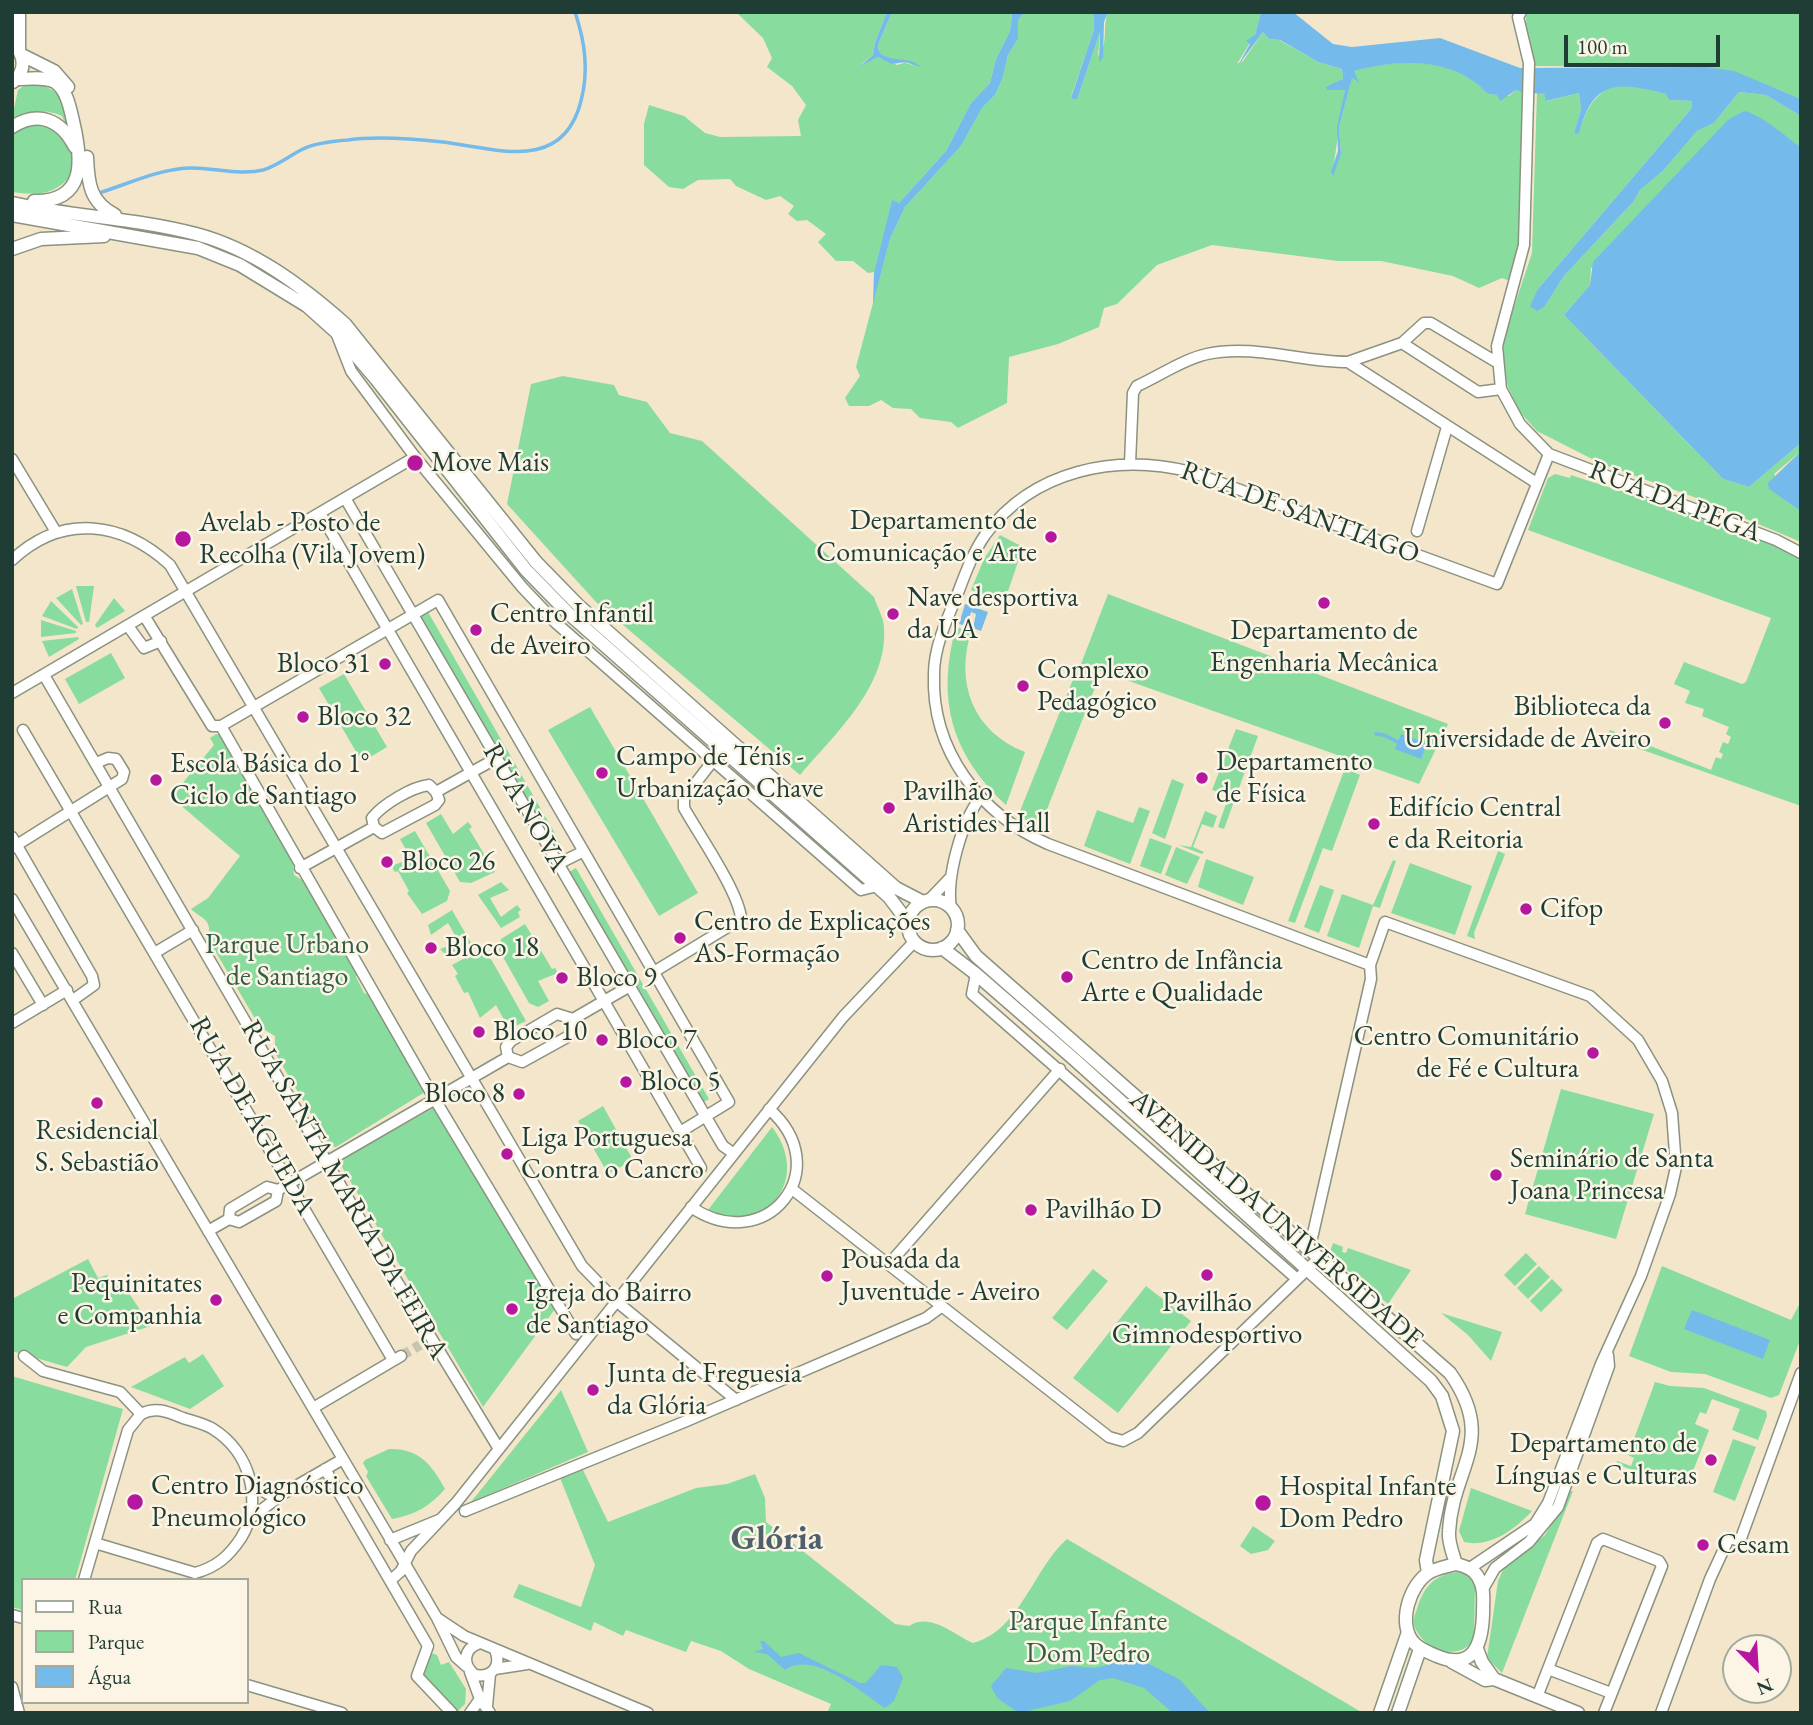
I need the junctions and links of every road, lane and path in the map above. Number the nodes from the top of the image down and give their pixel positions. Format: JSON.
{"nodes":[{"id":1,"x":19,"y":12,"type":"edge"},
{"id":2,"x":1521,"y":12,"type":"edge"},
{"id":3,"x":18,"y":49,"type":"edge"},
{"id":4,"x":15,"y":81,"type":"edge"},
{"id":5,"x":12,"y":127,"type":"edge"},
{"id":6,"x":80,"y":156,"type":"junction"},
{"id":7,"x":12,"y":202,"type":"edge"},
{"id":8,"x":12,"y":215,"type":"edge"},
{"id":9,"x":125,"y":220,"type":"junction"},
{"id":10,"x":122,"y":235,"type":"junction"},
{"id":11,"x":12,"y":249,"type":"edge"},
{"id":12,"x":336,"y":332,"type":"junction"},
{"id":13,"x":1402,"y":343,"type":"junction"},
{"id":14,"x":1348,"y":362,"type":"junction"},
{"id":15,"x":1498,"y":363,"type":"junction"},
{"id":16,"x":1502,"y":389,"type":"junction"},
{"id":17,"x":1447,"y":427,"type":"junction"},
{"id":18,"x":1549,"y":454,"type":"junction"},
{"id":19,"x":415,"y":457,"type":"junction"},
{"id":20,"x":12,"y":459,"type":"edge"},
{"id":21,"x":1130,"y":463,"type":"junction"},
{"id":22,"x":1535,"y":482,"type":"junction"},
{"id":23,"x":345,"y":498,"type":"junction"},
{"id":24,"x":320,"y":513,"type":"junction"},
{"id":25,"x":1417,"y":531,"type":"dead end"},
{"id":26,"x":57,"y":532,"type":"junction"},
{"id":27,"x":1801,"y":553,"type":"edge"},
{"id":28,"x":12,"y":560,"type":"edge"},
{"id":29,"x":187,"y":591,"type":"junction"},
{"id":30,"x":412,"y":614,"type":"junction"},
{"id":31,"x":145,"y":617,"type":"junction"},
{"id":32,"x":128,"y":626,"type":"junction"},
{"id":33,"x":386,"y":628,"type":"junction"},
{"id":34,"x":161,"y":641,"type":"junction"},
{"id":35,"x":44,"y":675,"type":"junction"},
{"id":36,"x":12,"y":693,"type":"edge"},
{"id":37,"x":255,"y":706,"type":"junction"},
{"id":38,"x":216,"y":726,"type":"junction"},
{"id":39,"x":23,"y":730,"type":"dead end"},
{"id":40,"x":497,"y":758,"type":"junction"},
{"id":41,"x":712,"y":762,"type":"junction"},
{"id":42,"x":96,"y":764,"type":"junction"},
{"id":43,"x":470,"y":773,"type":"junction"},
{"id":44,"x":111,"y":788,"type":"junction"},
{"id":45,"x":436,"y":792,"type":"junction"},
{"id":46,"x":979,"y":798,"type":"junction"},
{"id":47,"x":73,"y":812,"type":"junction"},
{"id":48,"x":374,"y":827,"type":"junction"},
{"id":49,"x":14,"y":844,"type":"edge"},
{"id":50,"x":336,"y":847,"type":"junction"},
{"id":51,"x":582,"y":852,"type":"junction"},
{"id":52,"x":558,"y":864,"type":"junction"},
{"id":53,"x":300,"y":867,"type":"junction"},
{"id":54,"x":950,"y":878,"type":"junction"},
{"id":55,"x":877,"y":886,"type":"junction"},
{"id":56,"x":12,"y":899,"type":"edge"},
{"id":57,"x":925,"y":901,"type":"junction"},
{"id":58,"x":951,"y":908,"type":"junction"},
{"id":59,"x":908,"y":922,"type":"junction"},
{"id":60,"x":193,"y":930,"type":"junction"},
{"id":61,"x":957,"y":930,"type":"junction"},
{"id":62,"x":914,"y":942,"type":"junction"},
{"id":63,"x":942,"y":948,"type":"junction"},
{"id":64,"x":156,"y":952,"type":"junction"},
{"id":65,"x":12,"y":953,"type":"edge"},
{"id":66,"x":1370,"y":965,"type":"junction"},
{"id":67,"x":653,"y":973,"type":"junction"},
{"id":68,"x":976,"y":974,"type":"junction"},
{"id":69,"x":630,"y":986,"type":"junction"},
{"id":70,"x":70,"y":995,"type":"junction"},
{"id":71,"x":602,"y":1002,"type":"junction"},
{"id":72,"x":43,"y":1005,"type":"junction"},
{"id":73,"x":573,"y":1019,"type":"junction"},
{"id":74,"x":12,"y":1023,"type":"edge"},
{"id":75,"x":508,"y":1057,"type":"junction"},
{"id":76,"x":1060,"y":1069,"type":"junction"},
{"id":77,"x":472,"y":1078,"type":"junction"},
{"id":78,"x":435,"y":1099,"type":"junction"},
{"id":79,"x":769,"y":1109,"type":"junction"},
{"id":80,"x":706,"y":1117,"type":"junction"},
{"id":81,"x":680,"y":1132,"type":"junction"},
{"id":82,"x":733,"y":1153,"type":"junction"},
{"id":83,"x":327,"y":1161,"type":"junction"},
{"id":84,"x":701,"y":1168,"type":"dead end"},
{"id":85,"x":290,"y":1182,"type":"junction"},
{"id":86,"x":792,"y":1189,"type":"junction"},
{"id":87,"x":278,"y":1190,"type":"junction"},
{"id":88,"x":691,"y":1207,"type":"junction"},
{"id":89,"x":229,"y":1219,"type":"junction"},
{"id":90,"x":208,"y":1231,"type":"junction"},
{"id":91,"x":1306,"y":1248,"type":"junction"},
{"id":92,"x":889,"y":1264,"type":"junction"},
{"id":93,"x":1313,"y":1264,"type":"junction"},
{"id":94,"x":1297,"y":1279,"type":"junction"},
{"id":95,"x":616,"y":1301,"type":"junction"},
{"id":96,"x":940,"y":1307,"type":"junction"},
{"id":97,"x":576,"y":1334,"type":"dead end"},
{"id":98,"x":431,"y":1339,"type":"junction"},
{"id":99,"x":420,"y":1345,"type":"tunnel mouth"},
{"id":100,"x":1608,"y":1353,"type":"junction"},
{"id":101,"x":24,"y":1356,"type":"dead end"},
{"id":102,"x":1801,"y":1373,"type":"edge"},
{"id":103,"x":736,"y":1400,"type":"junction"},
{"id":104,"x":313,"y":1408,"type":"junction"},
{"id":105,"x":141,"y":1414,"type":"junction"},
{"id":106,"x":499,"y":1449,"type":"junction"},
{"id":107,"x":343,"y":1459,"type":"junction"},
{"id":108,"x":325,"y":1469,"type":"junction"},
{"id":109,"x":252,"y":1484,"type":"junction"},
{"id":110,"x":284,"y":1493,"type":"junction"},
{"id":111,"x":465,"y":1511,"type":"dead end"},
{"id":112,"x":253,"y":1517,"type":"junction"},
{"id":113,"x":439,"y":1520,"type":"junction"},
{"id":114,"x":390,"y":1540,"type":"junction"},
{"id":115,"x":95,"y":1543,"type":"junction"},
{"id":116,"x":1456,"y":1564,"type":"junction"},
{"id":117,"x":404,"y":1565,"type":"junction"},
{"id":118,"x":1470,"y":1568,"type":"junction"},
{"id":119,"x":1428,"y":1573,"type":"junction"},
{"id":120,"x":85,"y":1578,"type":"edge"},
{"id":121,"x":391,"y":1580,"type":"junction"},
{"id":122,"x":1483,"y":1589,"type":"junction"},
{"id":123,"x":437,"y":1618,"type":"junction"},
{"id":124,"x":1407,"y":1635,"type":"junction"},
{"id":125,"x":480,"y":1643,"type":"junction"},
{"id":126,"x":1420,"y":1649,"type":"junction"},
{"id":127,"x":1477,"y":1649,"type":"junction"},
{"id":128,"x":495,"y":1650,"type":"junction"},
{"id":129,"x":1452,"y":1662,"type":"junction"},
{"id":130,"x":527,"y":1664,"type":"junction"},
{"id":131,"x":1548,"y":1668,"type":"junction"},
{"id":132,"x":468,"y":1669,"type":"junction"},
{"id":133,"x":493,"y":1671,"type":"junction"},
{"id":134,"x":1494,"y":1679,"type":"junction"},
{"id":135,"x":248,"y":1685,"type":"edge"},
{"id":136,"x":12,"y":1688,"type":"edge"},
{"id":137,"x":1611,"y":1693,"type":"junction"},
{"id":138,"x":1537,"y":1697,"type":"junction"},
{"id":139,"x":486,"y":1706,"type":"edge"},
{"id":140,"x":324,"y":1711,"type":"edge"},
{"id":141,"x":1577,"y":1712,"type":"edge"},
{"id":142,"x":19,"y":1713,"type":"edge"},
{"id":143,"x":342,"y":1713,"type":"edge"},
{"id":144,"x":452,"y":1713,"type":"edge"},
{"id":145,"x":470,"y":1713,"type":"edge"},
{"id":146,"x":648,"y":1713,"type":"edge"},
{"id":147,"x":1380,"y":1713,"type":"edge"},
{"id":148,"x":1398,"y":1713,"type":"edge"},
{"id":149,"x":1604,"y":1713,"type":"edge"},
{"id":150,"x":1661,"y":1713,"type":"edge"}],
"edges":[{"from":1,"to":3,"type":"main road"},
{"from":2,"to":15,"type":"street"},
{"from":3,"to":4,"type":"main road"},
{"from":3,"to":9,"type":"main road"},
{"from":4,"to":6,"type":"main road"},
{"from":5,"to":6,"type":"main road"},
{"from":6,"to":7,"type":"main road"},
{"from":7,"to":9,"type":"main road"},
{"from":8,"to":10,"type":"main road"},
{"from":9,"to":57,"type":"main road"},
{"from":10,"to":11,"type":"main road"},
{"from":10,"to":12,"type":"main road"},
{"from":12,"to":19,"type":"street"},
{"from":12,"to":55,"type":"main road"},
{"from":13,"to":14,"type":"street"},
{"from":13,"to":15,"type":"street"},
{"from":13,"to":16,"type":"street"},
{"from":14,"to":17,"type":"street"},
{"from":14,"to":21,"type":"street"},
{"from":15,"to":16,"type":"street"},
{"from":16,"to":18,"type":"street"},
{"from":17,"to":22,"type":"street"},
{"from":17,"to":25,"type":"street"},
{"from":18,"to":22,"type":"street"},
{"from":18,"to":27,"type":"street","name":"RUA DA PEGA"},
{"from":19,"to":23,"type":"street"},
{"from":19,"to":41,"type":"street"},
{"from":20,"to":26,"type":"street"},
{"from":21,"to":22,"type":"street","name":"RUA DE SANTIAGO"},
{"from":21,"to":46,"type":"street","name":"RUA DE SANTIAGO"},
{"from":23,"to":24,"type":"street"},
{"from":23,"to":30,"type":"street","name":"RUA NOVA"},
{"from":24,"to":29,"type":"street"},
{"from":24,"to":33,"type":"street","name":"RUA NOVA"},
{"from":26,"to":28,"type":"street"},
{"from":26,"to":29,"type":"street"},
{"from":29,"to":31,"type":"street"},
{"from":29,"to":37,"type":"street"},
{"from":30,"to":33,"type":"street"},
{"from":30,"to":40,"type":"street","name":"RUA NOVA"},
{"from":30,"to":51,"type":"street"},
{"from":31,"to":32,"type":"street"},
{"from":31,"to":34,"type":"street"},
{"from":32,"to":34,"type":"street"},
{"from":32,"to":35,"type":"street"},
{"from":33,"to":37,"type":"street"},
{"from":33,"to":43,"type":"street","name":"RUA NOVA"},
{"from":34,"to":38,"type":"street"},
{"from":35,"to":36,"type":"street"},
{"from":35,"to":42,"type":"street","name":"RUA SANTA MARIA DA FEIRA"},
{"from":37,"to":38,"type":"street"},
{"from":37,"to":50,"type":"street"},
{"from":38,"to":53,"type":"street"},
{"from":39,"to":47,"type":"street","name":"RUA DE ÁGUEDA"},
{"from":40,"to":43,"type":"street"},
{"from":40,"to":52,"type":"street","name":"RUA NOVA"},
{"from":41,"to":55,"type":"street"},
{"from":41,"to":67,"type":"street"},
{"from":42,"to":44,"type":"street","name":"RUA SANTA MARIA DA FEIRA"},
{"from":42,"to":44,"type":"street"},
{"from":43,"to":45,"type":"street"},
{"from":43,"to":71,"type":"street","name":"RUA NOVA"},
{"from":44,"to":47,"type":"street"},
{"from":44,"to":60,"type":"street","name":"RUA SANTA MARIA DA FEIRA"},
{"from":45,"to":48,"type":"street"},
{"from":45,"to":48,"type":"street"},
{"from":46,"to":54,"type":"street"},
{"from":46,"to":66,"type":"street","name":"RUA DE SANTIAGO"},
{"from":47,"to":49,"type":"street"},
{"from":47,"to":64,"type":"street","name":"RUA DE ÁGUEDA"},
{"from":48,"to":50,"type":"street"},
{"from":49,"to":70,"type":"street"},
{"from":50,"to":53,"type":"street"},
{"from":50,"to":77,"type":"street"},
{"from":51,"to":52,"type":"street"},
{"from":51,"to":67,"type":"street"},
{"from":52,"to":69,"type":"street","name":"RUA NOVA"},
{"from":53,"to":78,"type":"street"},
{"from":54,"to":57,"type":"street"},
{"from":54,"to":58,"type":"street"},
{"from":55,"to":59,"type":"main road"},
{"from":56,"to":70,"type":"street"},
{"from":57,"to":58,"type":"main road"},
{"from":57,"to":59,"type":"main road"},
{"from":58,"to":61,"type":"main road"},
{"from":59,"to":62,"type":"main road"},
{"from":60,"to":64,"type":"street"},
{"from":60,"to":83,"type":"street","name":"RUA SANTA MARIA DA FEIRA"},
{"from":61,"to":63,"type":"main road"},
{"from":61,"to":91,"type":"main road","name":"AVENIDA DA UNIVERSIDADE"},
{"from":62,"to":63,"type":"main road"},
{"from":62,"to":79,"type":"street"},
{"from":63,"to":68,"type":"main road","name":"AVENIDA DA UNIVERSIDADE"},
{"from":64,"to":85,"type":"street","name":"RUA DE ÁGUEDA"},
{"from":65,"to":72,"type":"street"},
{"from":66,"to":91,"type":"street"},
{"from":66,"to":100,"type":"street"},
{"from":67,"to":80,"type":"street"},
{"from":68,"to":76,"type":"street","name":"AVENIDA DA UNIVERSIDADE"},
{"from":68,"to":93,"type":"main road","name":"AVENIDA DA UNIVERSIDADE"},
{"from":69,"to":71,"type":"street"},
{"from":69,"to":80,"type":"street","name":"RUA NOVA"},
{"from":70,"to":72,"type":"street"},
{"from":70,"to":90,"type":"street"},
{"from":71,"to":73,"type":"street"},
{"from":71,"to":81,"type":"street","name":"RUA NOVA"},
{"from":72,"to":74,"type":"street"},
{"from":73,"to":75,"type":"street"},
{"from":73,"to":75,"type":"street"},
{"from":75,"to":77,"type":"street"},
{"from":76,"to":92,"type":"street"},
{"from":76,"to":94,"type":"street","name":"AVENIDA DA UNIVERSIDADE"},
{"from":77,"to":78,"type":"street"},
{"from":77,"to":95,"type":"street"},
{"from":78,"to":83,"type":"street"},
{"from":78,"to":97,"type":"street"},
{"from":79,"to":82,"type":"street"},
{"from":79,"to":86,"type":"street"},
{"from":80,"to":81,"type":"street"},
{"from":80,"to":82,"type":"street","name":"RUA NOVA"},
{"from":81,"to":84,"type":"street","name":"RUA NOVA"},
{"from":82,"to":88,"type":"street"},
{"from":83,"to":85,"type":"street"},
{"from":83,"to":98,"type":"street","name":"RUA SANTA MARIA DA FEIRA"},
{"from":85,"to":87,"type":"street"},
{"from":85,"to":104,"type":"street","name":"RUA DE ÁGUEDA"},
{"from":86,"to":88,"type":"street"},
{"from":86,"to":92,"type":"street"},
{"from":87,"to":89,"type":"street"},
{"from":87,"to":89,"type":"street"},
{"from":88,"to":95,"type":"street"},
{"from":89,"to":90,"type":"street"},
{"from":90,"to":104,"type":"street"},
{"from":91,"to":93,"type":"main road","name":"AVENIDA DA UNIVERSIDADE"},
{"from":92,"to":96,"type":"street"},
{"from":93,"to":94,"type":"street"},
{"from":93,"to":116,"type":"main road","name":"AVENIDA DA UNIVERSIDADE"},
{"from":93,"to":119,"type":"main road","name":"AVENIDA DA UNIVERSIDADE"},
{"from":94,"to":96,"type":"street"},
{"from":95,"to":103,"type":"street"},
{"from":95,"to":106,"type":"street"},
{"from":96,"to":103,"type":"street"},
{"from":98,"to":99,"type":"street"},
{"from":98,"to":106,"type":"street","name":"RUA SANTA MARIA DA FEIRA"},
{"from":100,"to":118,"type":"street"},
{"from":100,"to":122,"type":"street"},
{"from":101,"to":105,"type":"street"},
{"from":102,"to":150,"type":"street"},
{"from":103,"to":111,"type":"street"},
{"from":104,"to":107,"type":"street"},
{"from":105,"to":109,"type":"street"},
{"from":105,"to":115,"type":"street"},
{"from":106,"to":113,"type":"street"},
{"from":107,"to":108,"type":"street"},
{"from":107,"to":114,"type":"street"},
{"from":108,"to":110,"type":"street"},
{"from":108,"to":121,"type":"street"},
{"from":109,"to":110,"type":"street"},
{"from":109,"to":112,"type":"street"},
{"from":110,"to":112,"type":"street"},
{"from":112,"to":115,"type":"street"},
{"from":113,"to":114,"type":"street"},
{"from":113,"to":117,"type":"street"},
{"from":114,"to":117,"type":"street"},
{"from":115,"to":120,"type":"street"},
{"from":116,"to":118,"type":"main road"},
{"from":116,"to":119,"type":"main road"},
{"from":117,"to":121,"type":"street"},
{"from":117,"to":123,"type":"street"},
{"from":118,"to":122,"type":"main road"},
{"from":119,"to":124,"type":"main road"},
{"from":121,"to":144,"type":"street"},
{"from":122,"to":127,"type":"main road"},
{"from":123,"to":125,"type":"street"},
{"from":123,"to":132,"type":"street"},
{"from":124,"to":126,"type":"main road"},
{"from":124,"to":147,"type":"main road"},
{"from":125,"to":128,"type":"street"},
{"from":125,"to":132,"type":"street"},
{"from":126,"to":129,"type":"main road"},
{"from":126,"to":148,"type":"main road"},
{"from":127,"to":129,"type":"main road"},
{"from":127,"to":134,"type":"main road"},
{"from":128,"to":130,"type":"street"},
{"from":128,"to":133,"type":"street"},
{"from":129,"to":134,"type":"main road"},
{"from":130,"to":133,"type":"street"},
{"from":130,"to":146,"type":"street"},
{"from":131,"to":137,"type":"street"},
{"from":131,"to":137,"type":"street"},
{"from":131,"to":138,"type":"street"},
{"from":132,"to":133,"type":"street"},
{"from":132,"to":139,"type":"street"},
{"from":133,"to":139,"type":"street"},
{"from":134,"to":138,"type":"main road"},
{"from":135,"to":140,"type":"street"},
{"from":136,"to":142,"type":"street"},
{"from":137,"to":149,"type":"street"},
{"from":138,"to":141,"type":"main road"},
{"from":139,"to":145,"type":"street"},
{"from":140,"to":143,"type":"street"}]}
